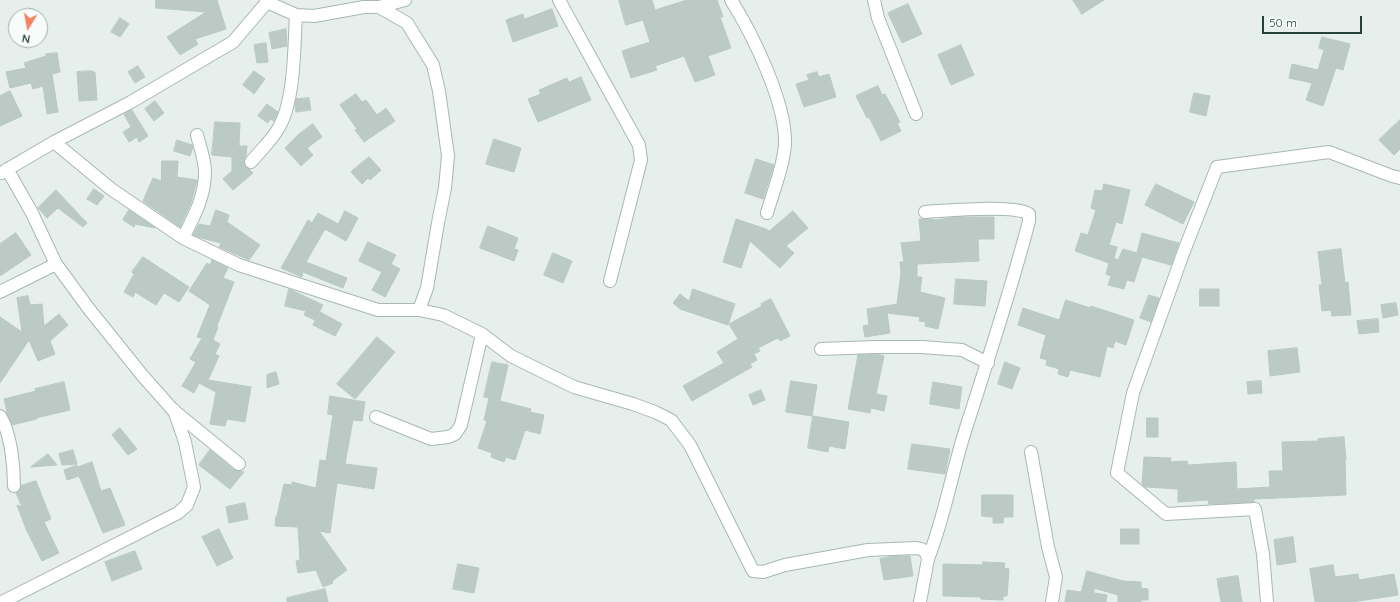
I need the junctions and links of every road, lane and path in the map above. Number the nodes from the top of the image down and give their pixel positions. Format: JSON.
{"nodes":[{"id":1,"x":405,"y":0,"type":"edge"},
{"id":2,"x":559,"y":0,"type":"edge"},
{"id":3,"x":730,"y":0,"type":"edge"},
{"id":4,"x":874,"y":0,"type":"edge"},
{"id":5,"x":266,"y":1,"type":"edge"},
{"id":6,"x":379,"y":7,"type":"junction"},
{"id":7,"x":296,"y":15,"type":"junction"},
{"id":8,"x":916,"y":114,"type":"dead end"},
{"id":9,"x":197,"y":135,"type":"dead end"},
{"id":10,"x":54,"y":142,"type":"junction"},
{"id":11,"x":250,"y":162,"type":"dead end"},
{"id":12,"x":4,"y":171,"type":"edge"},
{"id":13,"x":1400,"y":178,"type":"edge"},
{"id":14,"x":925,"y":212,"type":"dead end"},
{"id":15,"x":766,"y":213,"type":"dead end"},
{"id":16,"x":183,"y":238,"type":"junction"},
{"id":17,"x":56,"y":264,"type":"junction"},
{"id":18,"x":610,"y":281,"type":"dead end"},
{"id":19,"x":0,"y":292,"type":"edge"},
{"id":20,"x":419,"y":310,"type":"junction"},
{"id":21,"x":482,"y":334,"type":"junction"},
{"id":22,"x":821,"y":349,"type":"dead end"},
{"id":23,"x":988,"y":363,"type":"junction"},
{"id":24,"x":173,"y":410,"type":"junction"},
{"id":25,"x":0,"y":416,"type":"edge"},
{"id":26,"x":376,"y":417,"type":"dead end"},
{"id":27,"x":1031,"y":452,"type":"dead end"},
{"id":28,"x":239,"y":464,"type":"dead end"},
{"id":29,"x":14,"y":486,"type":"dead end"},
{"id":30,"x":928,"y":559,"type":"junction"},
{"id":31,"x":2,"y":602,"type":"edge"},
{"id":32,"x":920,"y":602,"type":"edge"},
{"id":33,"x":1052,"y":602,"type":"edge"},
{"id":34,"x":1267,"y":602,"type":"edge"}],
"edges":[{"from":1,"to":6,"type":"street"},
{"from":2,"to":18,"type":"street"},
{"from":3,"to":15,"type":"street"},
{"from":4,"to":8,"type":"street"},
{"from":5,"to":7,"type":"street"},
{"from":5,"to":10,"type":"street"},
{"from":6,"to":7,"type":"street"},
{"from":6,"to":20,"type":"street"},
{"from":7,"to":11,"type":"street"},
{"from":9,"to":16,"type":"street"},
{"from":10,"to":12,"type":"street"},
{"from":10,"to":16,"type":"street"},
{"from":12,"to":17,"type":"street"},
{"from":13,"to":34,"type":"street"},
{"from":14,"to":23,"type":"street"},
{"from":16,"to":20,"type":"street"},
{"from":17,"to":19,"type":"street"},
{"from":17,"to":24,"type":"street"},
{"from":20,"to":21,"type":"street"},
{"from":21,"to":26,"type":"street"},
{"from":21,"to":30,"type":"street"},
{"from":22,"to":23,"type":"street"},
{"from":23,"to":30,"type":"street"},
{"from":24,"to":28,"type":"street"},
{"from":24,"to":31,"type":"street"},
{"from":25,"to":29,"type":"street"},
{"from":27,"to":33,"type":"street"},
{"from":30,"to":32,"type":"street"}]}
